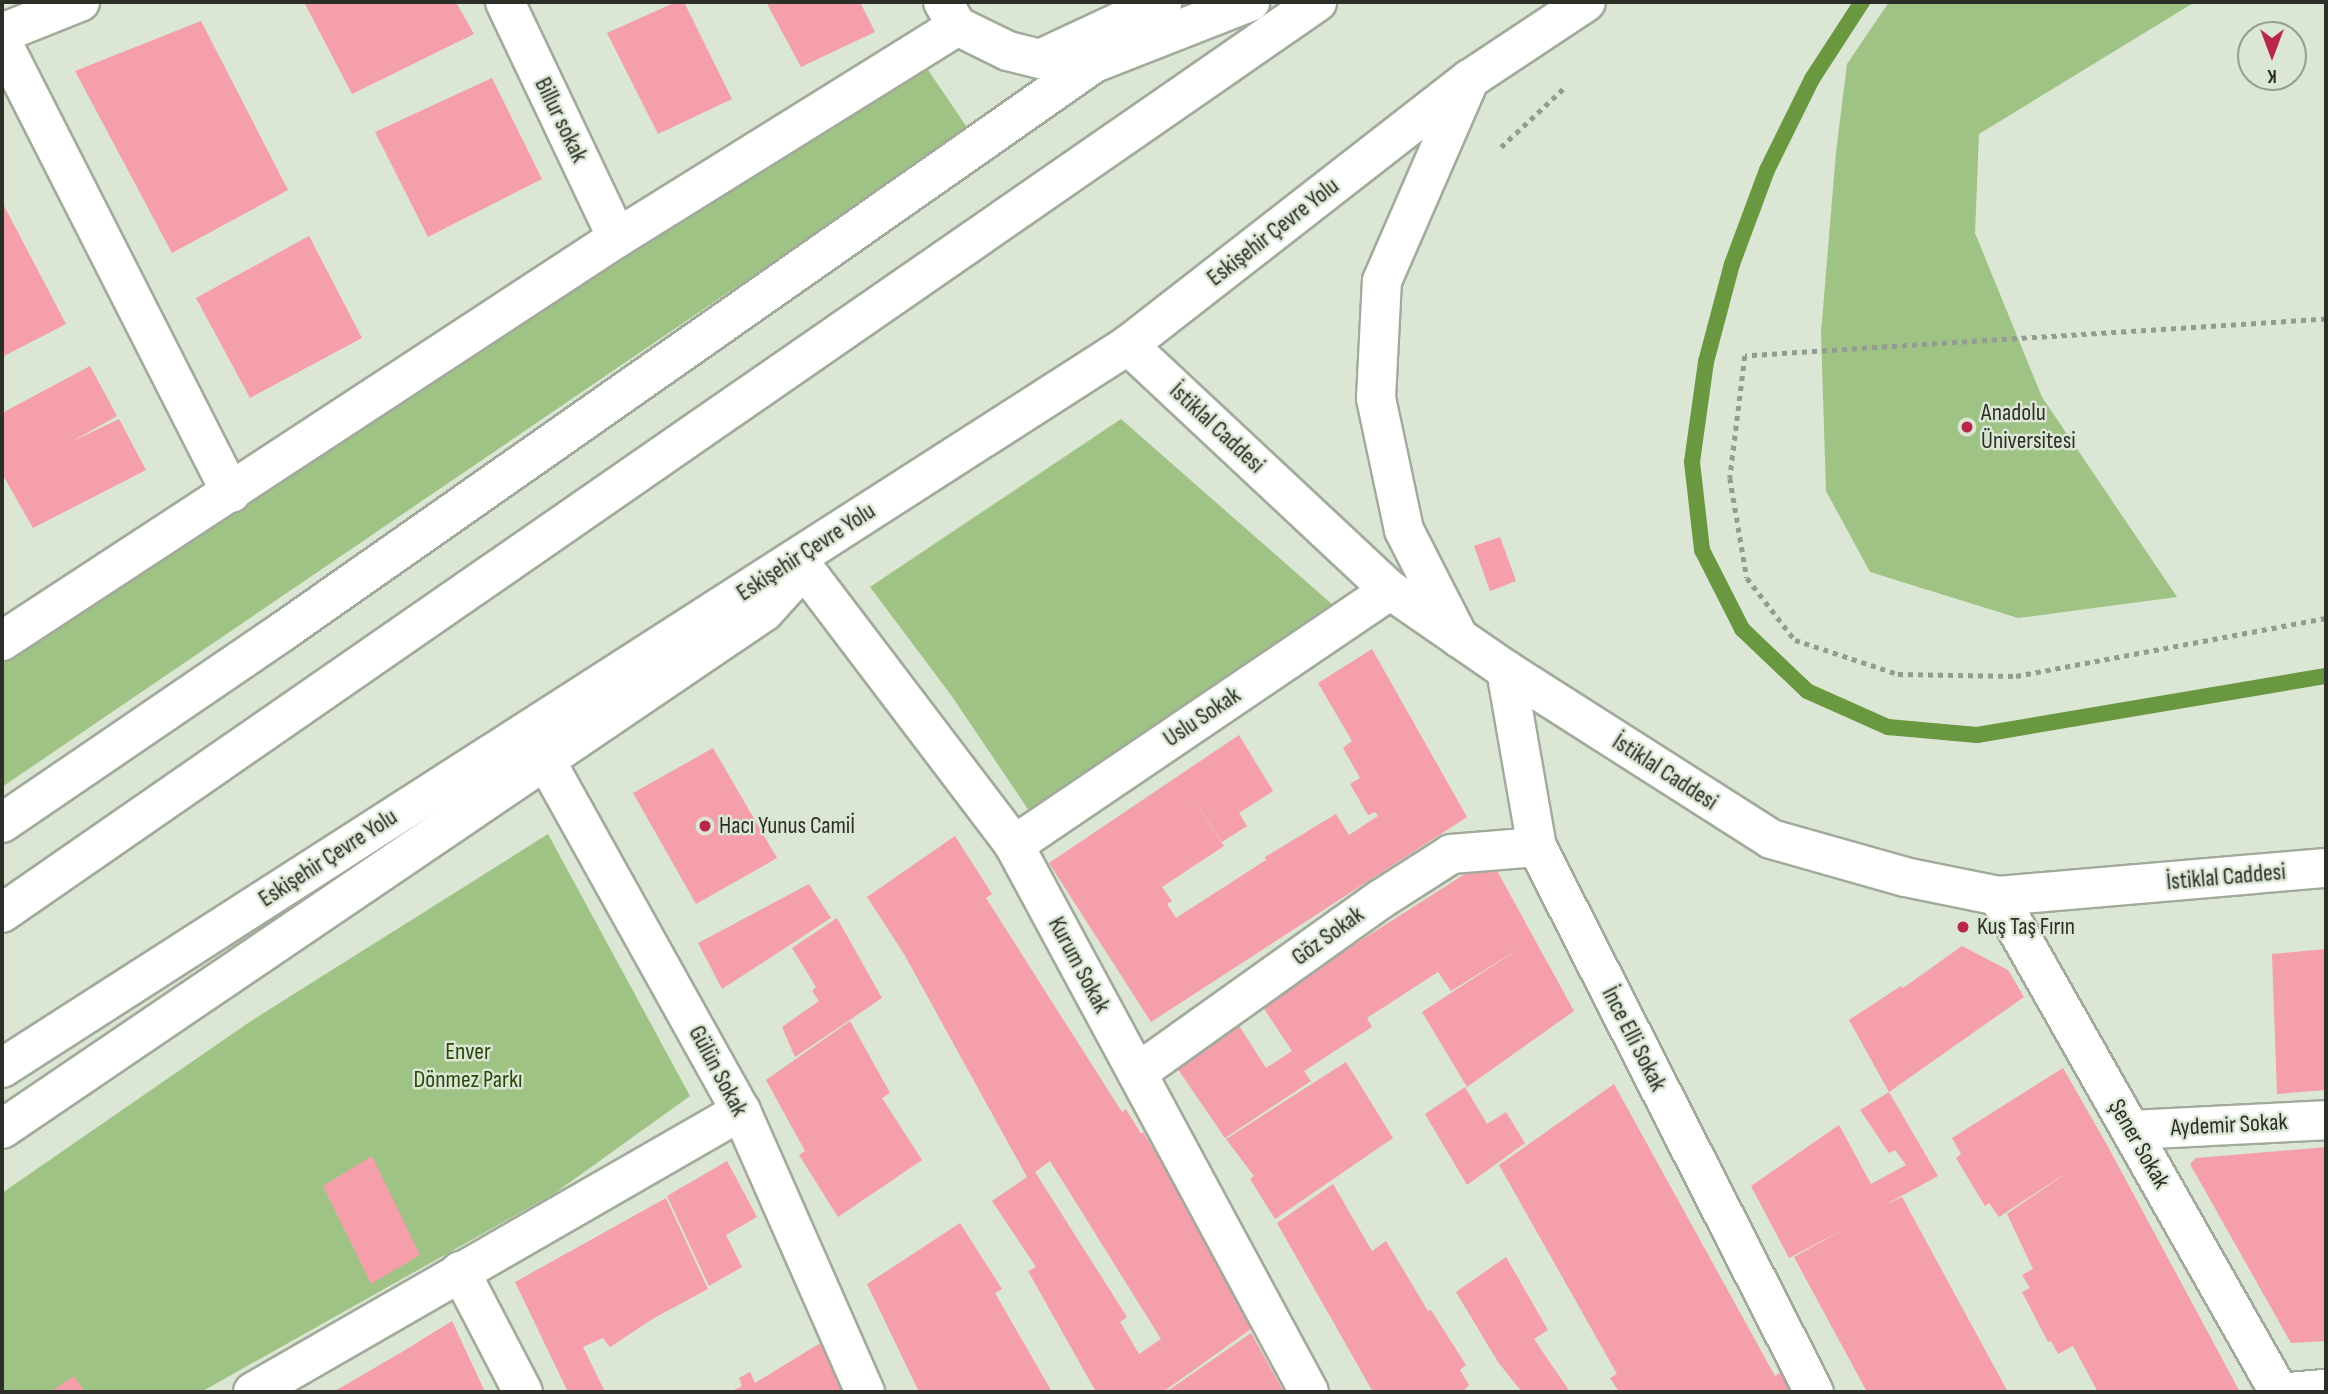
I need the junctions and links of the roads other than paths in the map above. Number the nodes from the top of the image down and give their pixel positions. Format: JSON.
{"nodes":[{"id":1,"x":80,"y":2,"type":"edge"},
{"id":2,"x":505,"y":2,"type":"edge"},
{"id":3,"x":1162,"y":2,"type":"edge"},
{"id":4,"x":1250,"y":2,"type":"edge"},
{"id":5,"x":1317,"y":2,"type":"edge"},
{"id":6,"x":1586,"y":2,"type":"edge"},
{"id":7,"x":950,"y":14,"type":"edge"},
{"id":8,"x":2,"y":33,"type":"edge"},
{"id":9,"x":2,"y":42,"type":"edge"},
{"id":10,"x":1470,"y":79,"type":"junction"},
{"id":11,"x":617,"y":238,"type":"junction"},
{"id":12,"x":1128,"y":345,"type":"junction"},
{"id":13,"x":231,"y":493,"type":"junction"},
{"id":14,"x":804,"y":568,"type":"junction"},
{"id":15,"x":1390,"y":590,"type":"junction"},
{"id":16,"x":1459,"y":638,"type":"junction"},
{"id":17,"x":2,"y":641,"type":"edge"},
{"id":18,"x":1506,"y":670,"type":"junction"},
{"id":19,"x":546,"y":761,"type":"junction"},
{"id":20,"x":2,"y":823,"type":"edge"},
{"id":21,"x":1014,"y":845,"type":"junction"},
{"id":22,"x":1537,"y":847,"type":"junction"},
{"id":23,"x":2326,"y":868,"type":"edge"},
{"id":24,"x":1998,"y":896,"type":"junction"},
{"id":25,"x":2,"y":913,"type":"edge"},
{"id":26,"x":2,"y":1068,"type":"edge"},
{"id":27,"x":1137,"y":1073,"type":"junction"},
{"id":28,"x":741,"y":1111,"type":"junction"},
{"id":29,"x":2326,"y":1120,"type":"edge"},
{"id":30,"x":2,"y":1129,"type":"edge"},
{"id":31,"x":2131,"y":1130,"type":"junction"},
{"id":32,"x":460,"y":1271,"type":"junction"},
{"id":33,"x":2326,"y":1390,"type":"edge"},
{"id":34,"x":253,"y":1392,"type":"edge"},
{"id":35,"x":523,"y":1392,"type":"edge"},
{"id":36,"x":865,"y":1392,"type":"edge"},
{"id":37,"x":1309,"y":1392,"type":"edge"},
{"id":38,"x":1814,"y":1392,"type":"edge"},
{"id":39,"x":2279,"y":1392,"type":"edge"},
{"id":40,"x":2289,"y":1392,"type":"edge"}],
"edges":[{"from":1,"to":8,"type":"main road"},
{"from":2,"to":11,"type":"main road","name":"Billur sokak"},
{"from":3,"to":7,"type":"main road"},
{"from":4,"to":20,"type":"main road"},
{"from":5,"to":25,"type":"main road"},
{"from":6,"to":10,"type":"main road","name":"Eskişehir Çevre Yolu"},
{"from":7,"to":11,"type":"main road"},
{"from":9,"to":13,"type":"main road"},
{"from":10,"to":12,"type":"main road","name":"Eskişehir Çevre Yolu"},
{"from":10,"to":16,"type":"main road"},
{"from":11,"to":13,"type":"main road"},
{"from":12,"to":14,"type":"main road"},
{"from":12,"to":15,"type":"main road","name":"İstiklal Caddesi"},
{"from":12,"to":26,"type":"main road","name":"Eskişehir Çevre Yolu"},
{"from":13,"to":17,"type":"main road"},
{"from":14,"to":19,"type":"main road"},
{"from":14,"to":21,"type":"main road","name":"Kurum Sokak"},
{"from":15,"to":16,"type":"main road","name":"İstiklal Caddesi"},
{"from":15,"to":21,"type":"main road","name":"Uslu Sokak"},
{"from":16,"to":18,"type":"main road","name":"İstiklal Caddesi"},
{"from":18,"to":22,"type":"main road","name":"İnce Elli Sokak"},
{"from":18,"to":24,"type":"main road","name":"İstiklal Caddesi"},
{"from":19,"to":28,"type":"main road","name":"Gülün Sokak"},
{"from":19,"to":30,"type":"main road"},
{"from":21,"to":27,"type":"main road","name":"Kurum Sokak"},
{"from":22,"to":27,"type":"main road","name":"Göz Sokak"},
{"from":22,"to":38,"type":"main road","name":"İnce Elli Sokak"},
{"from":23,"to":24,"type":"main road","name":"İstiklal Caddesi"},
{"from":24,"to":31,"type":"main road","name":"Şener Sokak"},
{"from":27,"to":37,"type":"main road","name":"Kurum Sokak"},
{"from":28,"to":32,"type":"main road"},
{"from":28,"to":36,"type":"main road","name":"Gülün Sokak"},
{"from":29,"to":31,"type":"main road","name":"Aydemir Sokak"},
{"from":31,"to":39,"type":"main road","name":"Şener Sokak"},
{"from":32,"to":34,"type":"main road"},
{"from":32,"to":35,"type":"main road"},
{"from":33,"to":40,"type":"main road"}]}
